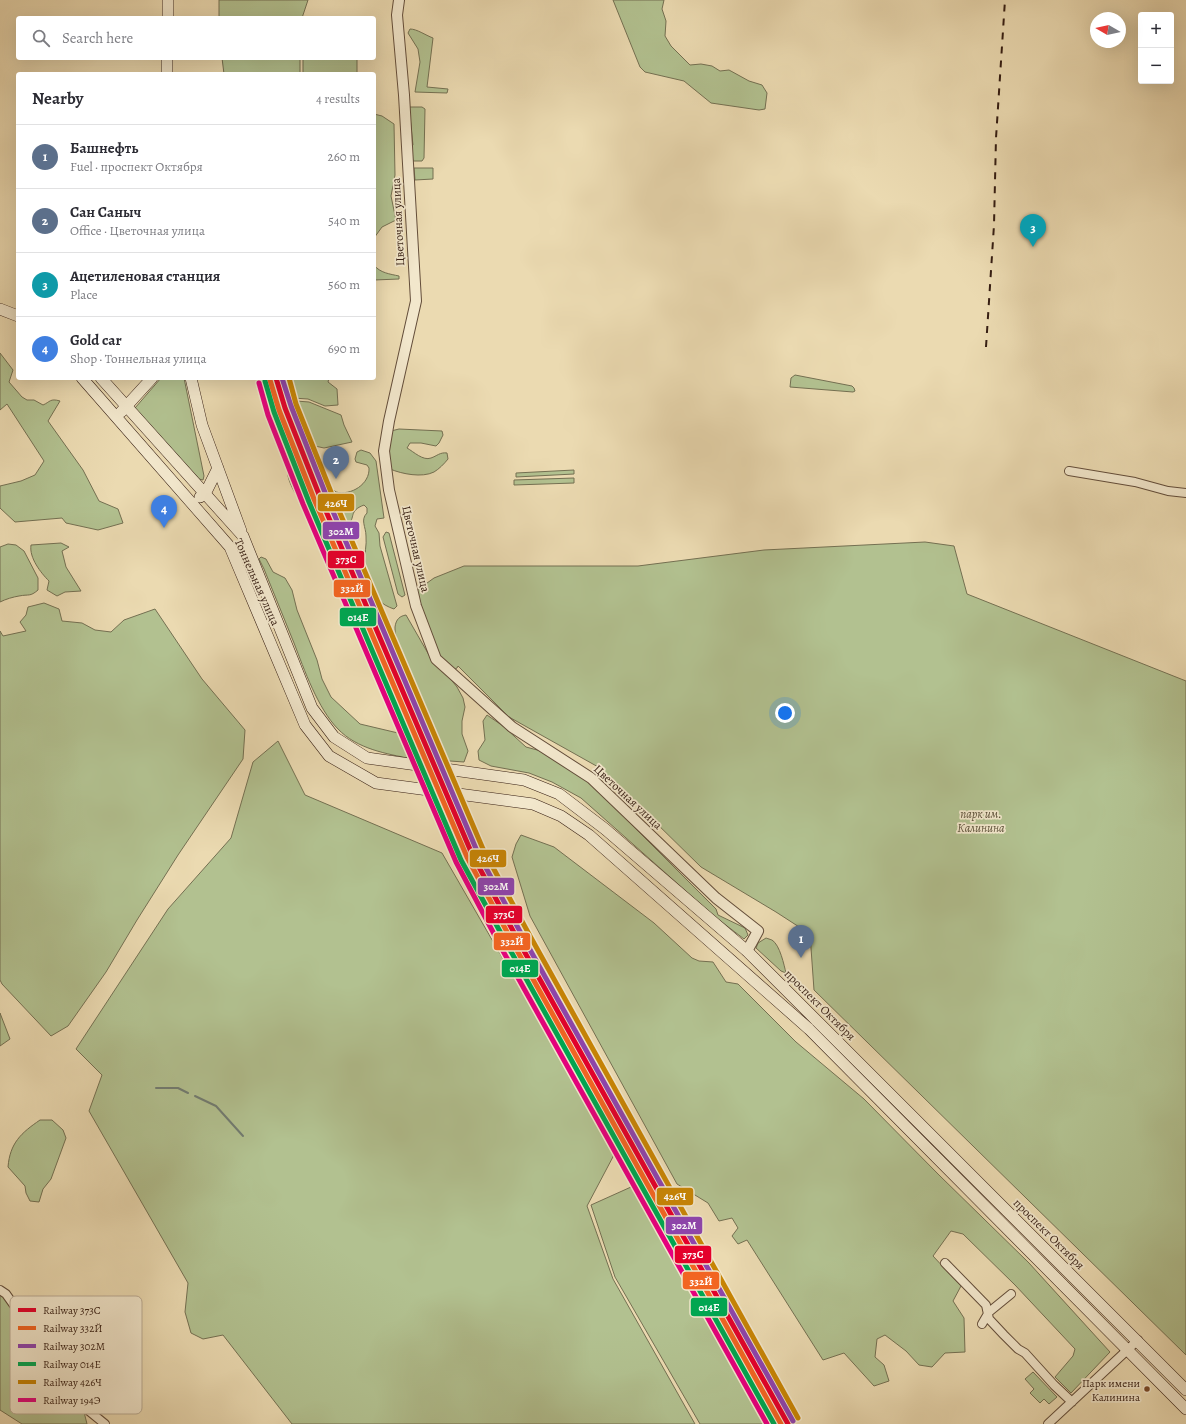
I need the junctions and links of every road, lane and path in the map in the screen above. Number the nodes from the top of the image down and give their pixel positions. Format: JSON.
{"nodes":[{"id":1,"x":168,"y":0,"type":"edge"},
{"id":2,"x":399,"y":0,"type":"edge"},
{"id":3,"x":168,"y":16,"type":"edge"},
{"id":4,"x":167,"y":60,"type":"edge"},
{"id":5,"x":167,"y":72,"type":"edge"},
{"id":6,"x":0,"y":309,"type":"edge"},
{"id":7,"x":16,"y":315,"type":"edge"},
{"id":8,"x":84,"y":380,"type":"edge"},
{"id":9,"x":103,"y":380,"type":"edge"},
{"id":10,"x":150,"y":380,"type":"edge"},
{"id":11,"x":192,"y":380,"type":"edge"},
{"id":12,"x":126,"y":407,"type":"junction"},
{"id":13,"x":116,"y":417,"type":"junction"},
{"id":14,"x":218,"y":468,"type":"junction"},
{"id":15,"x":1069,"y":471,"type":"dead end"},
{"id":16,"x":1186,"y":493,"type":"edge"},
{"id":17,"x":205,"y":494,"type":"junction"},
{"id":18,"x":191,"y":503,"type":"junction"},
{"id":19,"x":243,"y":536,"type":"junction"},
{"id":20,"x":367,"y":758,"type":"joint"},
{"id":21,"x":376,"y":783,"type":"joint"},
{"id":22,"x":747,"y":951,"type":"junction"},
{"id":23,"x":944,"y":1263,"type":"dead end"},
{"id":24,"x":0,"y":1290,"type":"edge"},
{"id":25,"x":1011,"y":1294,"type":"dead end"},
{"id":26,"x":10,"y":1300,"type":"edge"},
{"id":27,"x":989,"y":1312,"type":"junction"},
{"id":28,"x":982,"y":1324,"type":"dead end"},
{"id":29,"x":1138,"y":1340,"type":"junction"},
{"id":30,"x":1128,"y":1350,"type":"junction"},
{"id":31,"x":1186,"y":1390,"type":"edge"},
{"id":32,"x":1072,"y":1402,"type":"junction"},
{"id":33,"x":1186,"y":1409,"type":"edge"},
{"id":34,"x":93,"y":1414,"type":"edge"},
{"id":35,"x":105,"y":1424,"type":"edge"},
{"id":36,"x":1048,"y":1424,"type":"edge"}],
"edges":[{"from":1,"to":3,"type":"main road"},
{"from":2,"to":22,"type":"street","name":"Цветочная улица"},
{"from":4,"to":5,"type":"main road"},
{"from":6,"to":7,"type":"main road"},
{"from":8,"to":13,"type":"main road","name":"Тоннельная улица"},
{"from":9,"to":12,"type":"main road","name":"Тоннельная улица"},
{"from":10,"to":12,"type":"main road"},
{"from":11,"to":14,"type":"main road"},
{"from":12,"to":13,"type":"main road"},
{"from":12,"to":17,"type":"main road","name":"Тоннельная улица"},
{"from":13,"to":18,"type":"main road","name":"Тоннельная улица"},
{"from":14,"to":17,"type":"main road"},
{"from":14,"to":19,"type":"main road"},
{"from":15,"to":16,"type":"street"},
{"from":17,"to":18,"type":"main road"},
{"from":17,"to":19,"type":"main road","name":"Тоннельная улица"},
{"from":18,"to":21,"type":"main road","name":"Тоннельная улица"},
{"from":19,"to":20,"type":"main road","name":"Тоннельная улица"},
{"from":20,"to":22,"type":"main road","name":"проспект Октября"},
{"from":21,"to":30,"type":"main road","name":"проспект Октября"},
{"from":22,"to":29,"type":"main road","name":"проспект Октября"},
{"from":23,"to":27,"type":"street"},
{"from":24,"to":26,"type":"street"},
{"from":25,"to":27,"type":"street"},
{"from":27,"to":28,"type":"street"},
{"from":27,"to":32,"type":"street"},
{"from":29,"to":30,"type":"street"},
{"from":29,"to":31,"type":"main road","name":"проспект Октября"},
{"from":30,"to":32,"type":"street"},
{"from":30,"to":33,"type":"main road","name":"проспект Октября"},
{"from":32,"to":36,"type":"street"},
{"from":34,"to":35,"type":"street"}]}
